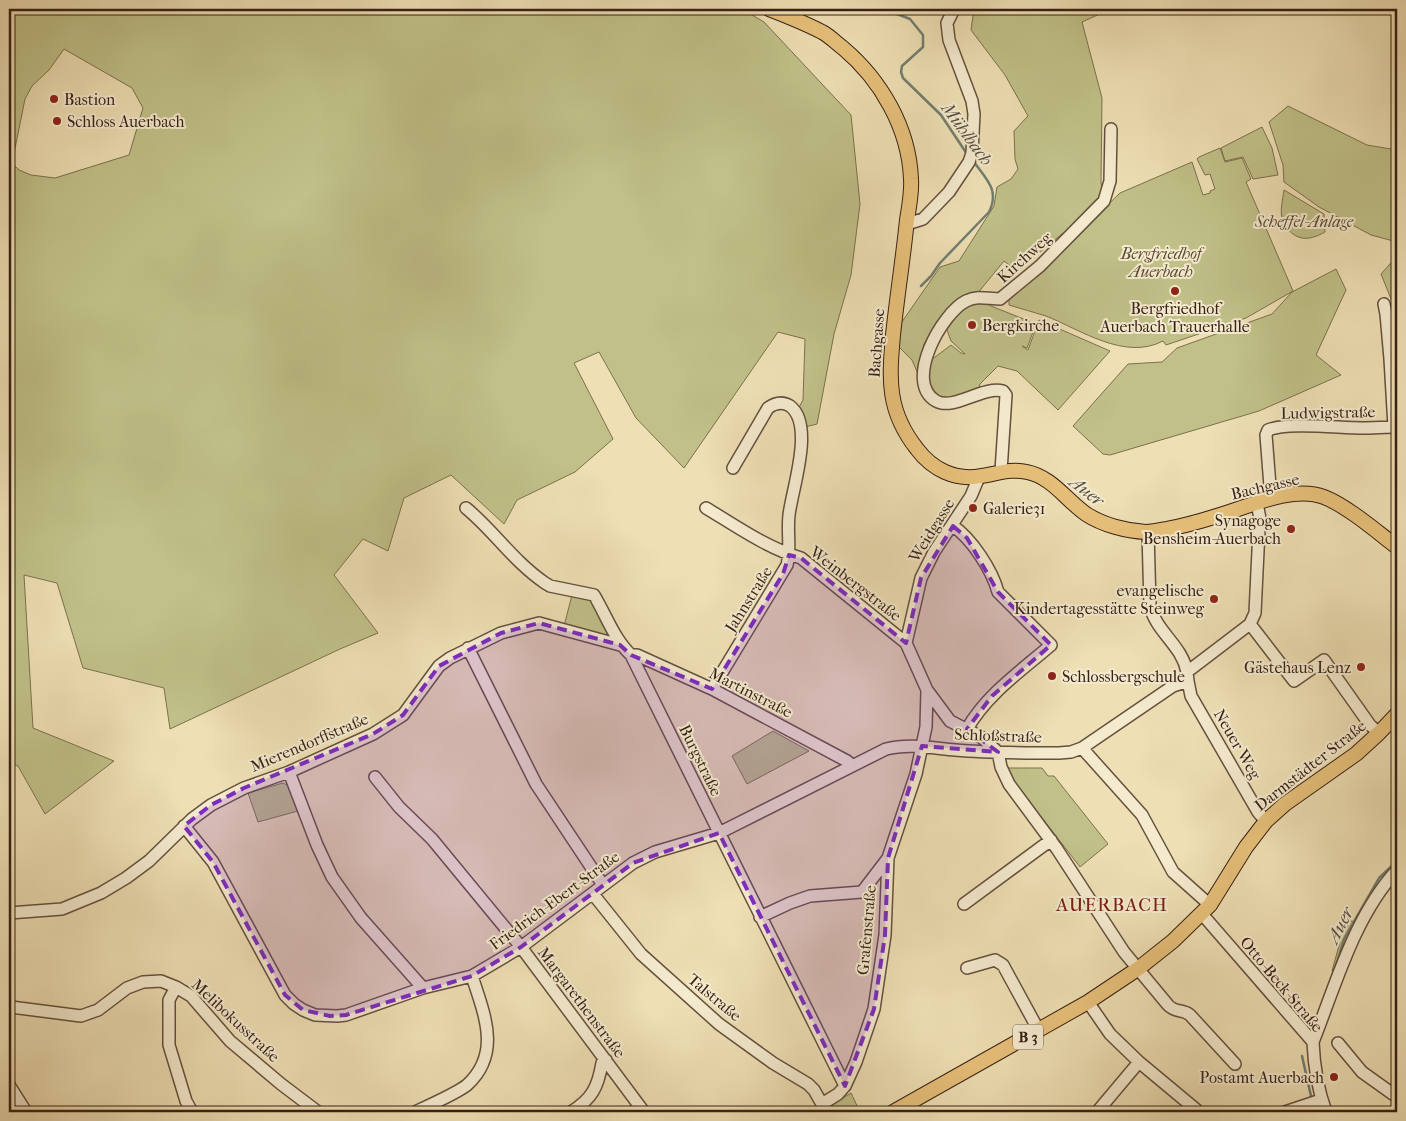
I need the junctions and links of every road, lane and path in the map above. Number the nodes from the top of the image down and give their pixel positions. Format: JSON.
{"nodes":[{"id":1,"x":769,"y":9,"type":"edge"},
{"id":2,"x":954,"y":9,"type":"edge"},
{"id":3,"x":1111,"y":129,"type":"dead end"},
{"id":4,"x":907,"y":224,"type":"junction"},
{"id":5,"x":1384,"y":304,"type":"dead end"},
{"id":6,"x":1395,"y":427,"type":"edge"},
{"id":7,"x":733,"y":468,"type":"dead end"},
{"id":8,"x":1002,"y":471,"type":"junction"},
{"id":9,"x":978,"y":477,"type":"junction"},
{"id":10,"x":1271,"y":499,"type":"junction"},
{"id":11,"x":1257,"y":503,"type":"junction"},
{"id":12,"x":466,"y":508,"type":"dead end"},
{"id":13,"x":706,"y":508,"type":"dead end"},
{"id":14,"x":953,"y":526,"type":"junction"},
{"id":15,"x":1148,"y":532,"type":"junction"},
{"id":16,"x":1397,"y":547,"type":"edge"},
{"id":17,"x":789,"y":555,"type":"junction"},
{"id":18,"x":1250,"y":624,"type":"junction"},
{"id":19,"x":906,"y":642,"type":"junction"},
{"id":20,"x":620,"y":645,"type":"junction"},
{"id":21,"x":468,"y":648,"type":"junction"},
{"id":22,"x":630,"y":655,"type":"junction"},
{"id":23,"x":1187,"y":676,"type":"junction"},
{"id":24,"x":712,"y":689,"type":"junction"},
{"id":25,"x":926,"y":690,"type":"junction"},
{"id":26,"x":1397,"y":714,"type":"edge"},
{"id":27,"x":967,"y":729,"type":"junction"},
{"id":28,"x":1379,"y":733,"type":"junction"},
{"id":29,"x":922,"y":746,"type":"junction"},
{"id":30,"x":1082,"y":748,"type":"junction"},
{"id":31,"x":998,"y":752,"type":"junction"},
{"id":32,"x":852,"y":766,"type":"junction"},
{"id":33,"x":289,"y":772,"type":"junction"},
{"id":34,"x":375,"y":778,"type":"dead end"},
{"id":35,"x":1266,"y":821,"type":"junction"},
{"id":36,"x":184,"y":826,"type":"junction"},
{"id":37,"x":719,"y":834,"type":"junction"},
{"id":38,"x":1051,"y":840,"type":"junction"},
{"id":39,"x":888,"y":858,"type":"junction"},
{"id":40,"x":1397,"y":870,"type":"edge"},
{"id":41,"x":603,"y":885,"type":"junction"},
{"id":42,"x":594,"y":894,"type":"junction"},
{"id":43,"x":964,"y":904,"type":"dead end"},
{"id":44,"x":1206,"y":909,"type":"junction"},
{"id":45,"x":9,"y":913,"type":"edge"},
{"id":46,"x":760,"y":917,"type":"junction"},
{"id":47,"x":521,"y":947,"type":"junction"},
{"id":48,"x":967,"y":968,"type":"dead end"},
{"id":49,"x":1138,"y":969,"type":"junction"},
{"id":50,"x":472,"y":976,"type":"junction"},
{"id":51,"x":176,"y":987,"type":"junction"},
{"id":52,"x":423,"y":988,"type":"junction"},
{"id":53,"x":1088,"y":1002,"type":"junction"},
{"id":54,"x":11,"y":1008,"type":"dead end"},
{"id":55,"x":1039,"y":1031,"type":"junction"},
{"id":56,"x":1313,"y":1042,"type":"junction"},
{"id":57,"x":1338,"y":1043,"type":"dead end"},
{"id":58,"x":606,"y":1060,"type":"junction"},
{"id":59,"x":1139,"y":1062,"type":"junction"},
{"id":60,"x":1235,"y":1064,"type":"dead end"},
{"id":61,"x":9,"y":1085,"type":"edge"},
{"id":62,"x":845,"y":1086,"type":"junction"},
{"id":63,"x":1397,"y":1097,"type":"edge"},
{"id":64,"x":1321,"y":1100,"type":"junction"},
{"id":65,"x":823,"y":1108,"type":"edge"},
{"id":66,"x":26,"y":1112,"type":"edge"},
{"id":67,"x":192,"y":1112,"type":"edge"},
{"id":68,"x":318,"y":1112,"type":"edge"},
{"id":69,"x":415,"y":1112,"type":"edge"},
{"id":70,"x":571,"y":1112,"type":"edge"},
{"id":71,"x":644,"y":1112,"type":"edge"},
{"id":72,"x":893,"y":1112,"type":"edge"},
{"id":73,"x":1096,"y":1112,"type":"edge"},
{"id":74,"x":1199,"y":1112,"type":"edge"},
{"id":75,"x":1285,"y":1112,"type":"edge"},
{"id":76,"x":1326,"y":1112,"type":"edge"}],
"edges":[{"from":1,"to":4,"type":"main road","name":"Bachgasse"},
{"from":2,"to":4,"type":"street"},
{"from":3,"to":8,"type":"street","name":"Kirchweg"},
{"from":4,"to":9,"type":"main road","name":"Bachgasse"},
{"from":5,"to":6,"type":"street"},
{"from":6,"to":10,"type":"street","name":"Ludwigstraße"},
{"from":7,"to":17,"type":"street","name":"Weinbergstraße"},
{"from":8,"to":9,"type":"main road","name":"Bachgasse"},
{"from":8,"to":15,"type":"main road","name":"Bachgasse"},
{"from":9,"to":14,"type":"street","name":"Weidgasse"},
{"from":10,"to":11,"type":"main road","name":"Bachgasse"},
{"from":10,"to":16,"type":"main road","name":"Bachgasse"},
{"from":11,"to":15,"type":"main road","name":"Bachgasse"},
{"from":11,"to":18,"type":"street"},
{"from":12,"to":20,"type":"street","name":"Burgstraße"},
{"from":13,"to":17,"type":"street","name":"Jahnstraße"},
{"from":14,"to":19,"type":"street","name":"Weidgasse"},
{"from":14,"to":27,"type":"street"},
{"from":15,"to":23,"type":"street","name":"Neuer Weg"},
{"from":17,"to":19,"type":"street","name":"Weinbergstraße"},
{"from":17,"to":24,"type":"street","name":"Jahnstraße"},
{"from":18,"to":23,"type":"street","name":"Schloßstraße"},
{"from":18,"to":28,"type":"street"},
{"from":19,"to":25,"type":"street"},
{"from":20,"to":21,"type":"street","name":"Mierendorffstraße"},
{"from":20,"to":22,"type":"street","name":"Burgstraße"},
{"from":21,"to":33,"type":"street","name":"Mierendorffstraße"},
{"from":21,"to":41,"type":"street"},
{"from":22,"to":24,"type":"street","name":"Martinstraße"},
{"from":22,"to":37,"type":"street","name":"Burgstraße"},
{"from":23,"to":30,"type":"street","name":"Schloßstraße"},
{"from":23,"to":35,"type":"street","name":"Neuer Weg"},
{"from":24,"to":32,"type":"street","name":"Martinstraße"},
{"from":25,"to":27,"type":"street"},
{"from":25,"to":29,"type":"street"},
{"from":26,"to":28,"type":"main road","name":"Darmstädter Straße","number":"B 3"},
{"from":27,"to":31,"type":"street"},
{"from":28,"to":35,"type":"main road","name":"Darmstädter Straße","number":"B 3"},
{"from":29,"to":31,"type":"street","name":"Schloßstraße"},
{"from":29,"to":32,"type":"street","name":"Schloßstraße"},
{"from":29,"to":39,"type":"street","name":"Grafenstraße"},
{"from":30,"to":31,"type":"street","name":"Schloßstraße"},
{"from":30,"to":44,"type":"street","name":"Otto-Beck-Straße"},
{"from":31,"to":38,"type":"street"},
{"from":32,"to":37,"type":"street","name":"Schloßstraße"},
{"from":33,"to":36,"type":"street","name":"Mierendorffstraße"},
{"from":33,"to":52,"type":"street"},
{"from":34,"to":47,"type":"street","name":"Margarethenstraße"},
{"from":35,"to":44,"type":"main road","name":"Darmstädter Straße","number":"B 3"},
{"from":36,"to":45,"type":"street","name":"Mierendorffstraße"},
{"from":36,"to":52,"type":"street","name":"Friedrich-Ebert-Straße"},
{"from":37,"to":41,"type":"street","name":"Friedrich-Ebert-Straße"},
{"from":37,"to":46,"type":"street","name":"Burgstraße"},
{"from":38,"to":43,"type":"street"},
{"from":38,"to":49,"type":"street"},
{"from":39,"to":46,"type":"street"},
{"from":39,"to":62,"type":"street","name":"Grafenstraße"},
{"from":40,"to":56,"type":"street"},
{"from":41,"to":42,"type":"street","name":"Friedrich-Ebert-Straße"},
{"from":42,"to":47,"type":"street","name":"Friedrich-Ebert-Straße"},
{"from":42,"to":65,"type":"street","name":"Talstraße"},
{"from":44,"to":49,"type":"main road","name":"Darmstädter Straße","number":"B 3"},
{"from":44,"to":56,"type":"street","name":"Otto-Beck-Straße"},
{"from":46,"to":62,"type":"street","name":"Burgstraße"},
{"from":47,"to":50,"type":"street","name":"Friedrich-Ebert-Straße"},
{"from":47,"to":58,"type":"street","name":"Margarethenstraße"},
{"from":48,"to":55,"type":"street"},
{"from":49,"to":53,"type":"main road","name":"Darmstädter Straße","number":"B 3"},
{"from":49,"to":60,"type":"street"},
{"from":50,"to":52,"type":"street","name":"Friedrich-Ebert-Straße"},
{"from":50,"to":69,"type":"street"},
{"from":51,"to":54,"type":"street","name":"Melibokusstraße"},
{"from":51,"to":67,"type":"street"},
{"from":51,"to":68,"type":"street","name":"Melibokusstraße"},
{"from":53,"to":55,"type":"main road","name":"Darmstädter Straße","number":"B 3"},
{"from":53,"to":59,"type":"street"},
{"from":55,"to":72,"type":"main road","name":"Darmstädter Straße","number":"B 3"},
{"from":56,"to":64,"type":"street","name":"Otto-Beck-Straße"},
{"from":57,"to":63,"type":"street"},
{"from":58,"to":70,"type":"street"},
{"from":58,"to":71,"type":"street","name":"Margarethenstraße"},
{"from":59,"to":73,"type":"street"},
{"from":59,"to":74,"type":"street"},
{"from":61,"to":66,"type":"street"},
{"from":62,"to":65,"type":"street","name":"Grafenstraße"},
{"from":64,"to":75,"type":"street"},
{"from":64,"to":76,"type":"street","name":"Otto-Beck-Straße"}]}
